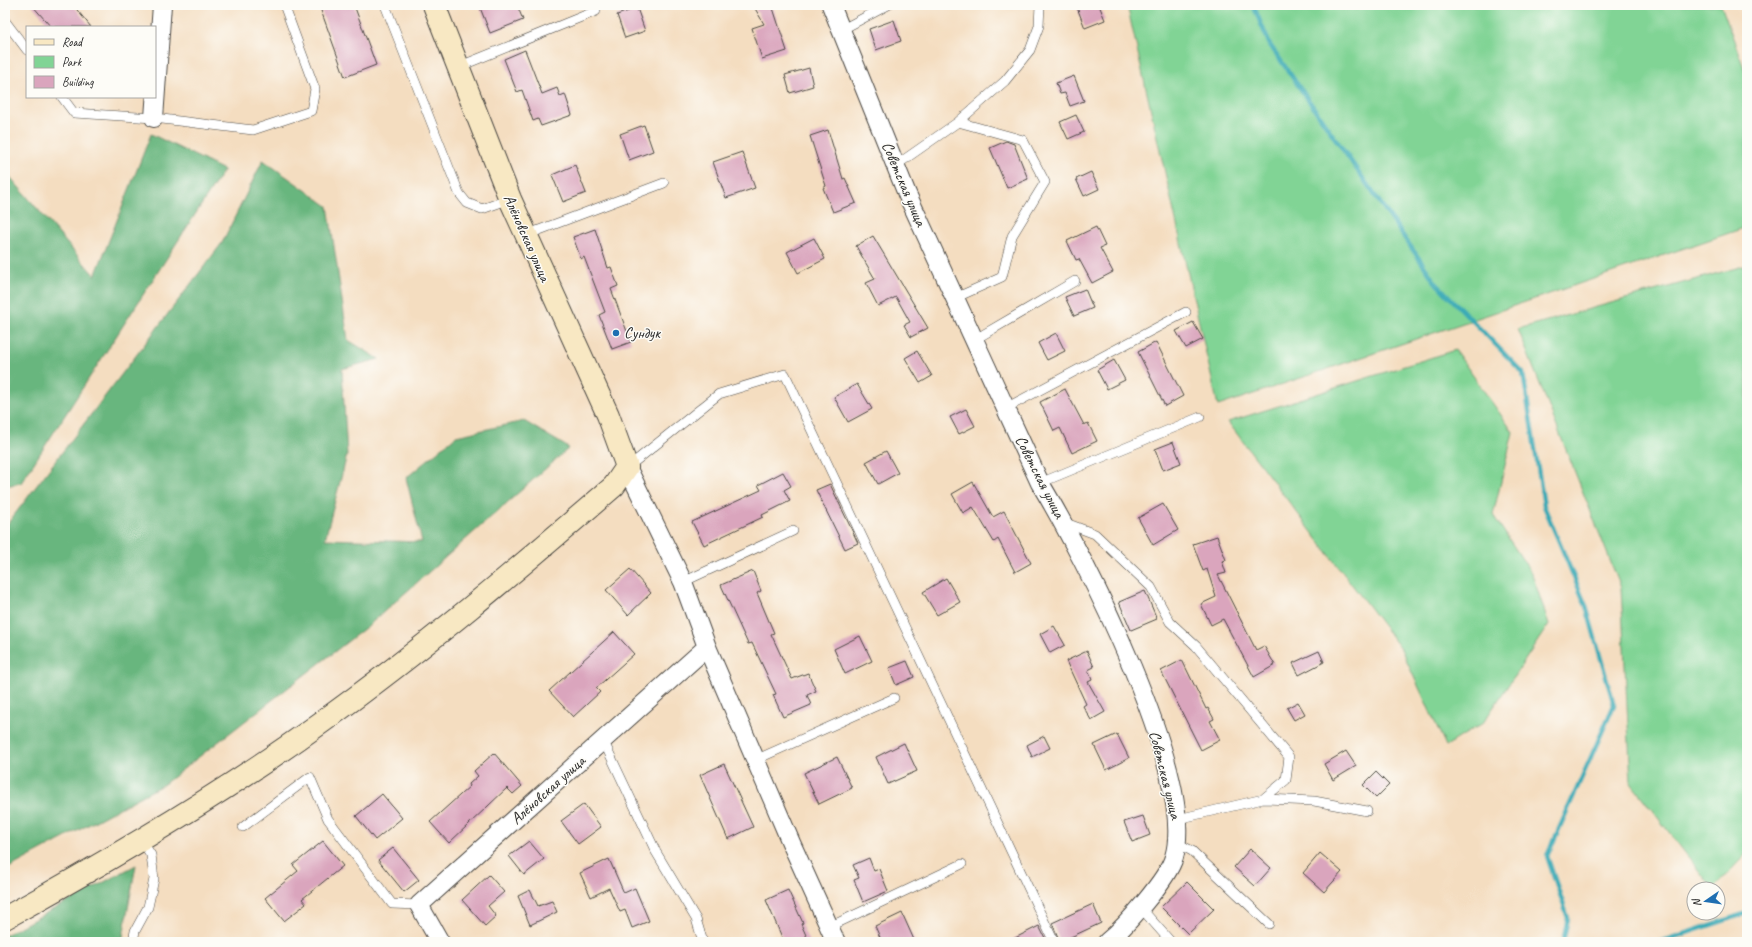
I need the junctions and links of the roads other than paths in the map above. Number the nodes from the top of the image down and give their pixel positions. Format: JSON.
{"nodes":[{"id":1,"x":162,"y":5,"type":"edge"},
{"id":2,"x":284,"y":5,"type":"edge"},
{"id":3,"x":385,"y":5,"type":"edge"},
{"id":4,"x":434,"y":5,"type":"edge"},
{"id":5,"x":831,"y":5,"type":"edge"},
{"id":6,"x":888,"y":5,"type":"edge"},
{"id":7,"x":1040,"y":5,"type":"edge"},
{"id":8,"x":596,"y":11,"type":"dead end"},
{"id":9,"x":5,"y":21,"type":"edge"},
{"id":10,"x":841,"y":30,"type":"junction"},
{"id":11,"x":26,"y":49,"type":"edge"},
{"id":12,"x":458,"y":67,"type":"junction"},
{"id":13,"x":156,"y":90,"type":"edge"},
{"id":14,"x":63,"y":98,"type":"edge"},
{"id":15,"x":155,"y":98,"type":"edge"},
{"id":16,"x":154,"y":118,"type":"junction"},
{"id":17,"x":958,"y":122,"type":"junction"},
{"id":18,"x":895,"y":166,"type":"junction"},
{"id":19,"x":664,"y":182,"type":"dead end"},
{"id":20,"x":510,"y":199,"type":"junction"},
{"id":21,"x":525,"y":235,"type":"junction"},
{"id":22,"x":1075,"y":281,"type":"dead end"},
{"id":23,"x":955,"y":298,"type":"junction"},
{"id":24,"x":1186,"y":312,"type":"dead end"},
{"id":25,"x":974,"y":340,"type":"junction"},
{"id":26,"x":1006,"y":408,"type":"junction"},
{"id":27,"x":1200,"y":417,"type":"dead end"},
{"id":28,"x":627,"y":467,"type":"junction"},
{"id":29,"x":1040,"y":482,"type":"junction"},
{"id":30,"x":1063,"y":522,"type":"junction"},
{"id":31,"x":793,"y":531,"type":"dead end"},
{"id":32,"x":683,"y":582,"type":"junction"},
{"id":33,"x":707,"y":647,"type":"junction"},
{"id":34,"x":894,"y":698,"type":"dead end"},
{"id":35,"x":603,"y":740,"type":"junction"},
{"id":36,"x":755,"y":760,"type":"junction"},
{"id":37,"x":1263,"y":799,"type":"junction"},
{"id":38,"x":1367,"y":811,"type":"dead end"},
{"id":39,"x":1178,"y":819,"type":"junction"},
{"id":40,"x":243,"y":827,"type":"dead end"},
{"id":41,"x":142,"y":841,"type":"junction"},
{"id":42,"x":1177,"y":843,"type":"junction"},
{"id":43,"x":962,"y":864,"type":"dead end"},
{"id":44,"x":419,"y":905,"type":"junction"},
{"id":45,"x":1140,"y":907,"type":"junction"},
{"id":46,"x":5,"y":918,"type":"edge"},
{"id":47,"x":1269,"y":924,"type":"dead end"},
{"id":48,"x":833,"y":935,"type":"edge"},
{"id":49,"x":132,"y":942,"type":"edge"},
{"id":50,"x":440,"y":942,"type":"edge"},
{"id":51,"x":703,"y":942,"type":"edge"},
{"id":52,"x":1054,"y":942,"type":"edge"},
{"id":53,"x":1107,"y":942,"type":"edge"},
{"id":54,"x":1171,"y":942,"type":"edge"}],
"edges":[{"from":1,"to":13,"type":"street"},
{"from":2,"to":16,"type":"lane"},
{"from":3,"to":20,"type":"lane"},
{"from":4,"to":12,"type":"street","name":"Алёновская улица"},
{"from":5,"to":10,"type":"street","name":"Советская улица"},
{"from":6,"to":10,"type":"lane"},
{"from":7,"to":17,"type":"lane"},
{"from":8,"to":12,"type":"lane"},
{"from":9,"to":11,"type":"lane"},
{"from":10,"to":18,"type":"street","name":"Советская улица"},
{"from":12,"to":20,"type":"street","name":"Алёновская улица"},
{"from":14,"to":16,"type":"lane"},
{"from":15,"to":16,"type":"street"},
{"from":17,"to":18,"type":"lane"},
{"from":17,"to":23,"type":"lane"},
{"from":18,"to":23,"type":"street","name":"Советская улица"},
{"from":19,"to":21,"type":"lane"},
{"from":20,"to":21,"type":"street","name":"Алёновская улица"},
{"from":21,"to":28,"type":"street","name":"Алёновская улица"},
{"from":22,"to":25,"type":"lane"},
{"from":23,"to":25,"type":"street","name":"Советская улица"},
{"from":24,"to":26,"type":"lane"},
{"from":25,"to":26,"type":"street","name":"Советская улица"},
{"from":26,"to":29,"type":"street","name":"Советская улица"},
{"from":27,"to":29,"type":"lane"},
{"from":28,"to":32,"type":"street"},
{"from":28,"to":41,"type":"street"},
{"from":28,"to":52,"type":"lane"},
{"from":29,"to":30,"type":"street","name":"Советская улица"},
{"from":30,"to":37,"type":"lane"},
{"from":30,"to":39,"type":"street","name":"Советская улица"},
{"from":31,"to":32,"type":"lane"},
{"from":32,"to":33,"type":"street"},
{"from":33,"to":35,"type":"street","name":"Алёновская улица"},
{"from":33,"to":36,"type":"street"},
{"from":34,"to":36,"type":"lane"},
{"from":35,"to":44,"type":"street","name":"Алёновская улица"},
{"from":35,"to":51,"type":"lane"},
{"from":36,"to":48,"type":"street"},
{"from":37,"to":38,"type":"lane"},
{"from":37,"to":39,"type":"lane"},
{"from":39,"to":42,"type":"street","name":"Советская улица"},
{"from":40,"to":44,"type":"lane"},
{"from":41,"to":46,"type":"street"},
{"from":41,"to":49,"type":"lane"},
{"from":42,"to":45,"type":"street","name":"Советская улица"},
{"from":42,"to":47,"type":"lane"},
{"from":43,"to":48,"type":"lane"},
{"from":44,"to":50,"type":"street"},
{"from":45,"to":53,"type":"street","name":"Советская улица"},
{"from":45,"to":54,"type":"lane"}]}
